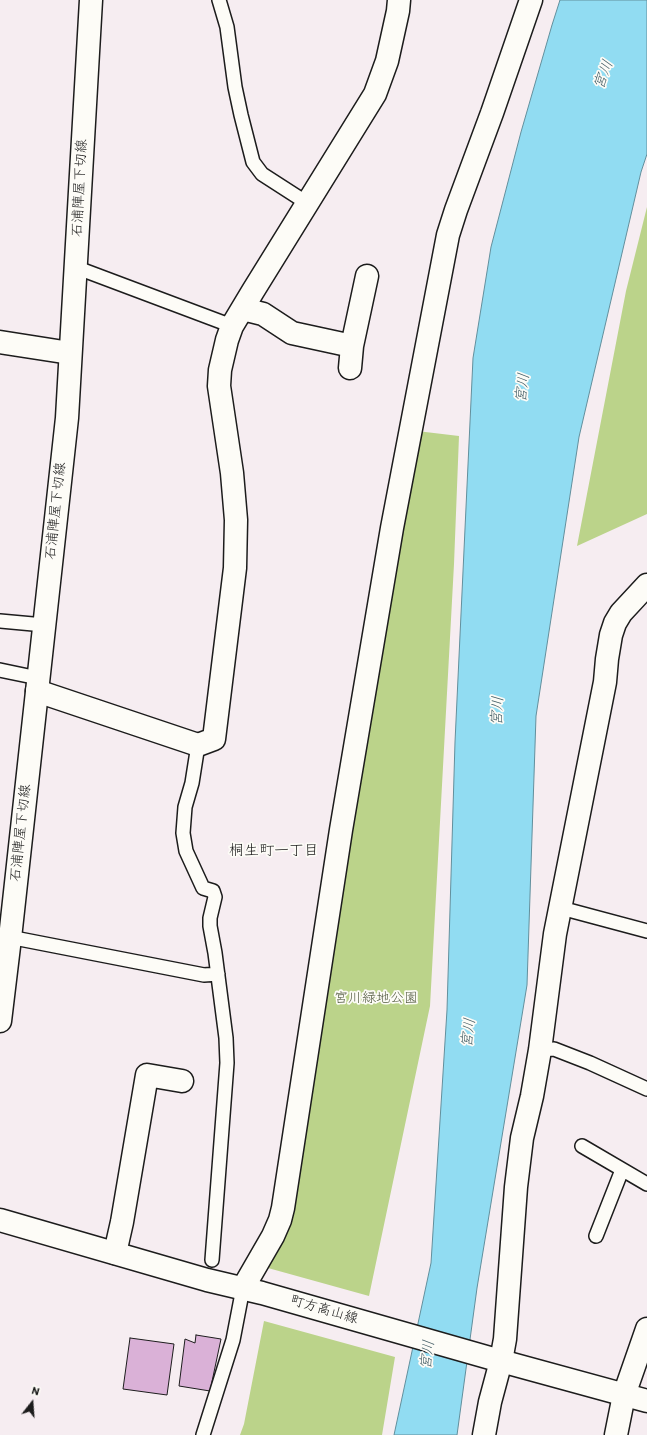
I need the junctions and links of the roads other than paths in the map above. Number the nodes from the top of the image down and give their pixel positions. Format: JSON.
{"nodes":[{"id":1,"x":91,"y":0,"type":"edge"},
{"id":2,"x":219,"y":0,"type":"edge"},
{"id":3,"x":399,"y":0,"type":"edge"},
{"id":4,"x":531,"y":0,"type":"edge"},
{"id":5,"x":307,"y":203,"type":"junction"},
{"id":6,"x":75,"y":267,"type":"junction"},
{"id":7,"x":366,"y":276,"type":"dead end"},
{"id":8,"x":238,"y":317,"type":"junction"},
{"id":9,"x":0,"y":342,"type":"edge"},
{"id":10,"x":352,"y":346,"type":"junction"},
{"id":11,"x":70,"y":353,"type":"junction"},
{"id":12,"x":350,"y":368,"type":"dead end"},
{"id":13,"x":647,"y":585,"type":"edge"},
{"id":14,"x":0,"y":622,"type":"edge"},
{"id":15,"x":44,"y":625,"type":"junction"},
{"id":16,"x":0,"y":670,"type":"edge"},
{"id":17,"x":37,"y":685,"type":"junction"},
{"id":18,"x":198,"y":745,"type":"junction"},
{"id":19,"x":561,"y":908,"type":"junction"},
{"id":20,"x":647,"y":931,"type":"edge"},
{"id":21,"x":5,"y":937,"type":"edge"},
{"id":22,"x":218,"y":974,"type":"junction"},
{"id":23,"x":0,"y":1021,"type":"edge"},
{"id":24,"x":540,"y":1050,"type":"junction"},
{"id":25,"x":182,"y":1081,"type":"dead end"},
{"id":26,"x":647,"y":1089,"type":"edge"},
{"id":27,"x":582,"y":1146,"type":"dead end"},
{"id":28,"x":622,"y":1170,"type":"junction"},
{"id":29,"x":647,"y":1184,"type":"edge"},
{"id":30,"x":0,"y":1220,"type":"edge"},
{"id":31,"x":596,"y":1236,"type":"dead end"},
{"id":32,"x":115,"y":1253,"type":"junction"},
{"id":33,"x":212,"y":1260,"type":"dead end"},
{"id":34,"x":253,"y":1290,"type":"junction"},
{"id":35,"x":647,"y":1329,"type":"edge"},
{"id":36,"x":496,"y":1360,"type":"junction"},
{"id":37,"x":624,"y":1394,"type":"junction"},
{"id":38,"x":647,"y":1401,"type":"edge"},
{"id":39,"x":203,"y":1435,"type":"edge"},
{"id":40,"x":484,"y":1435,"type":"edge"},
{"id":41,"x":616,"y":1435,"type":"edge"}],
"edges":[{"from":1,"to":6,"type":"street","name":"石浦陣屋下切線"},
{"from":2,"to":5,"type":"lane"},
{"from":3,"to":5,"type":"street"},
{"from":4,"to":34,"type":"street"},
{"from":5,"to":8,"type":"street"},
{"from":6,"to":8,"type":"lane"},
{"from":6,"to":11,"type":"street","name":"石浦陣屋下切線"},
{"from":7,"to":10,"type":"street"},
{"from":8,"to":10,"type":"street"},
{"from":8,"to":18,"type":"street"},
{"from":9,"to":11,"type":"street"},
{"from":10,"to":12,"type":"street"},
{"from":11,"to":15,"type":"street","name":"石浦陣屋下切線"},
{"from":13,"to":19,"type":"street"},
{"from":14,"to":15,"type":"lane"},
{"from":15,"to":17,"type":"street","name":"石浦陣屋下切線"},
{"from":16,"to":17,"type":"lane"},
{"from":17,"to":18,"type":"street"},
{"from":17,"to":21,"type":"street","name":"石浦陣屋下切線"},
{"from":18,"to":22,"type":"lane"},
{"from":19,"to":20,"type":"lane"},
{"from":19,"to":24,"type":"street"},
{"from":21,"to":22,"type":"lane"},
{"from":21,"to":23,"type":"street","name":"石浦陣屋下切線"},
{"from":22,"to":33,"type":"lane"},
{"from":24,"to":26,"type":"lane"},
{"from":24,"to":36,"type":"street"},
{"from":25,"to":32,"type":"street"},
{"from":27,"to":28,"type":"lane"},
{"from":28,"to":29,"type":"lane"},
{"from":28,"to":31,"type":"lane"},
{"from":30,"to":32,"type":"street","name":"町方高山線"},
{"from":32,"to":34,"type":"street","name":"町方高山線"},
{"from":34,"to":36,"type":"street","name":"町方高山線"},
{"from":34,"to":39,"type":"lane"},
{"from":35,"to":37,"type":"street"},
{"from":36,"to":37,"type":"street","name":"町方高山線"},
{"from":36,"to":40,"type":"street"},
{"from":37,"to":38,"type":"street","name":"町方高山線"},
{"from":37,"to":41,"type":"street"}]}
